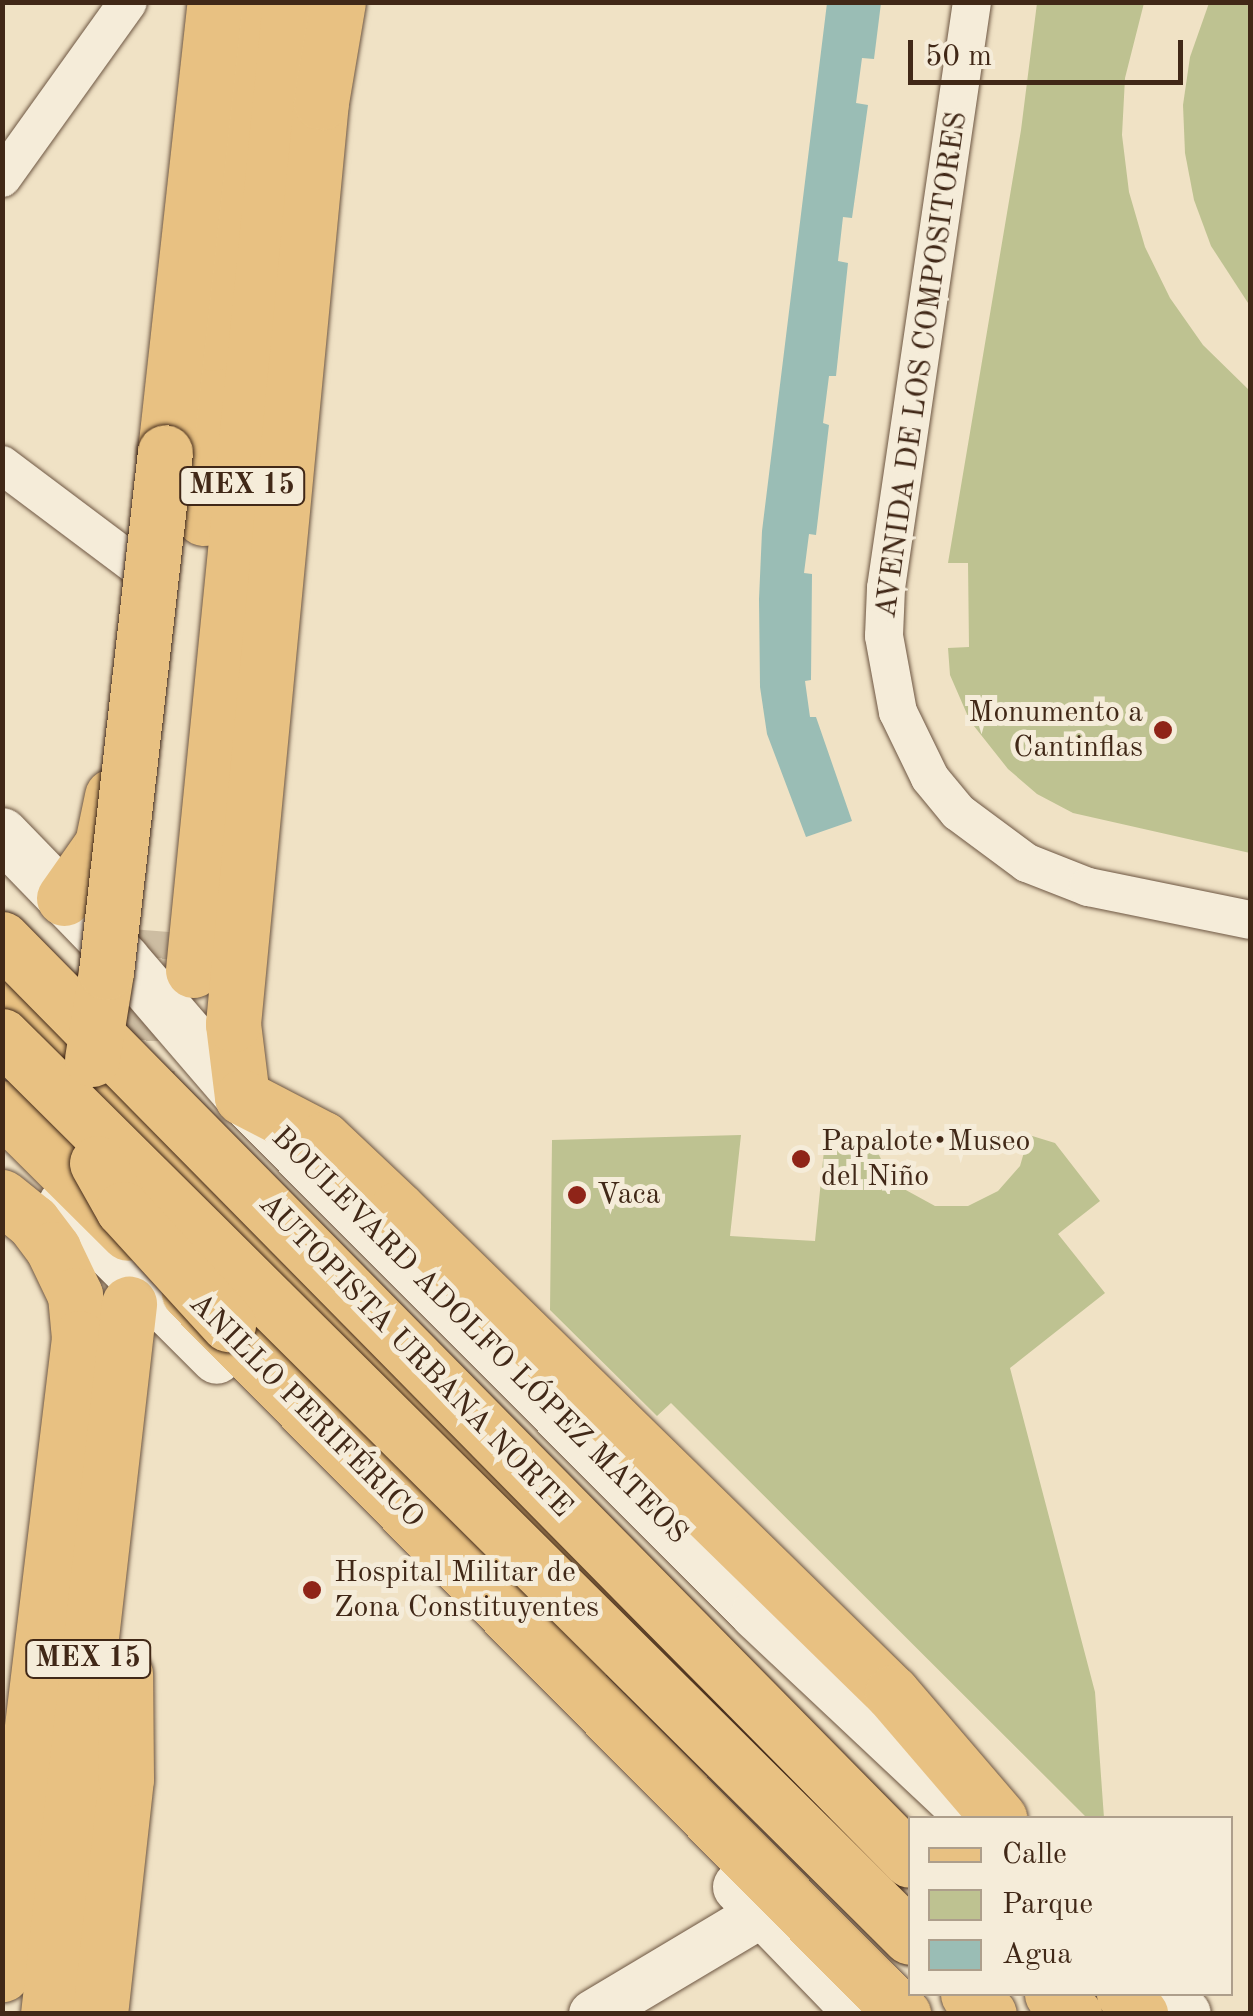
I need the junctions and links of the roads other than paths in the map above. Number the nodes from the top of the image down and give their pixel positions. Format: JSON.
{"nodes":[{"id":1,"x":128,"y":2,"type":"edge"},
{"id":2,"x":195,"y":2,"type":"edge"},
{"id":3,"x":215,"y":2,"type":"edge"},
{"id":4,"x":247,"y":2,"type":"edge"},
{"id":5,"x":290,"y":2,"type":"edge"},
{"id":6,"x":338,"y":2,"type":"edge"},
{"id":7,"x":972,"y":2,"type":"edge"},
{"id":8,"x":2,"y":178,"type":"edge"},
{"id":9,"x":2,"y":465,"type":"edge"},
{"id":10,"x":139,"y":568,"type":"junction"},
{"id":11,"x":2,"y":834,"type":"edge"},
{"id":12,"x":64,"y":898,"type":"junction"},
{"id":13,"x":1250,"y":920,"type":"edge"},
{"id":14,"x":2,"y":939,"type":"edge"},
{"id":15,"x":2,"y":985,"type":"edge"},
{"id":16,"x":2,"y":1036,"type":"edge"},
{"id":17,"x":242,"y":1097,"type":"junction"},
{"id":18,"x":2,"y":1108,"type":"edge"},
{"id":19,"x":2,"y":1144,"type":"edge"},
{"id":20,"x":2,"y":1197,"type":"edge"},
{"id":21,"x":125,"y":1674,"type":"junction"},
{"id":22,"x":684,"y":1791,"type":"junction"},
{"id":23,"x":974,"y":1816,"type":"edge"},
{"id":24,"x":998,"y":1816,"type":"edge"},
{"id":25,"x":908,"y":1858,"type":"edge"},
{"id":26,"x":908,"y":1866,"type":"edge"},
{"id":27,"x":764,"y":1912,"type":"junction"},
{"id":28,"x":908,"y":1934,"type":"edge"},
{"id":29,"x":2,"y":1974,"type":"edge"},
{"id":30,"x":970,"y":1996,"type":"edge"},
{"id":31,"x":1054,"y":1996,"type":"edge"},
{"id":32,"x":1166,"y":1996,"type":"edge"},
{"id":33,"x":48,"y":2014,"type":"edge"},
{"id":34,"x":78,"y":2014,"type":"edge"},
{"id":35,"x":100,"y":2014,"type":"edge"},
{"id":36,"x":593,"y":2014,"type":"edge"},
{"id":37,"x":862,"y":2014,"type":"edge"},
{"id":38,"x":876,"y":2014,"type":"edge"},
{"id":39,"x":904,"y":2014,"type":"edge"},
{"id":40,"x":917,"y":2014,"type":"edge"},
{"id":41,"x":989,"y":2014,"type":"edge"},
{"id":42,"x":1074,"y":2014,"type":"edge"},
{"id":43,"x":1185,"y":2014,"type":"edge"}],
"edges":[{"from":1,"to":8,"type":"street"},
{"from":2,"to":10,"type":"main road"},
{"from":3,"to":40,"type":"main road","bridge":true},
{"from":4,"to":5,"type":"main road","number":"MEX 15"},
{"from":6,"to":17,"type":"main road"},
{"from":7,"to":13,"type":"street","name":"AVENIDA DE LOS COMPOSITORES"},
{"from":9,"to":10,"type":"street"},
{"from":10,"to":12,"type":"main road"},
{"from":11,"to":12,"type":"main road","name":"BOULEVARD ADOLFO LÓPEZ MATEOS"},
{"from":12,"to":17,"type":"main road","name":"BOULEVARD ADOLFO LÓPEZ MATEOS"},
{"from":14,"to":25,"type":"main road","name":"AUTOPISTA URBANA NORTE","bridge":true},
{"from":15,"to":26,"type":"main road"},
{"from":16,"to":28,"type":"main road","name":"AUTOPISTA URBANA NORTE","bridge":true},
{"from":17,"to":23,"type":"main road","name":"BOULEVARD ADOLFO LÓPEZ MATEOS"},
{"from":17,"to":24,"type":"main road"},
{"from":18,"to":22,"type":"main road","name":"ANILLO PERIFÉRICO"},
{"from":19,"to":27,"type":"main road"},
{"from":20,"to":29,"type":"main road"},
{"from":21,"to":33,"type":"main road","number":"MEX 15"},
{"from":21,"to":34,"type":"main road","number":"MEX 15"},
{"from":21,"to":35,"type":"main road"},
{"from":22,"to":38,"type":"main road"},
{"from":22,"to":39,"type":"main road","name":"ANILLO PERIFÉRICO"},
{"from":27,"to":36,"type":"street"},
{"from":27,"to":37,"type":"main road"},
{"from":30,"to":41,"type":"main road"},
{"from":31,"to":42,"type":"main road"},
{"from":32,"to":43,"type":"main road"}]}
